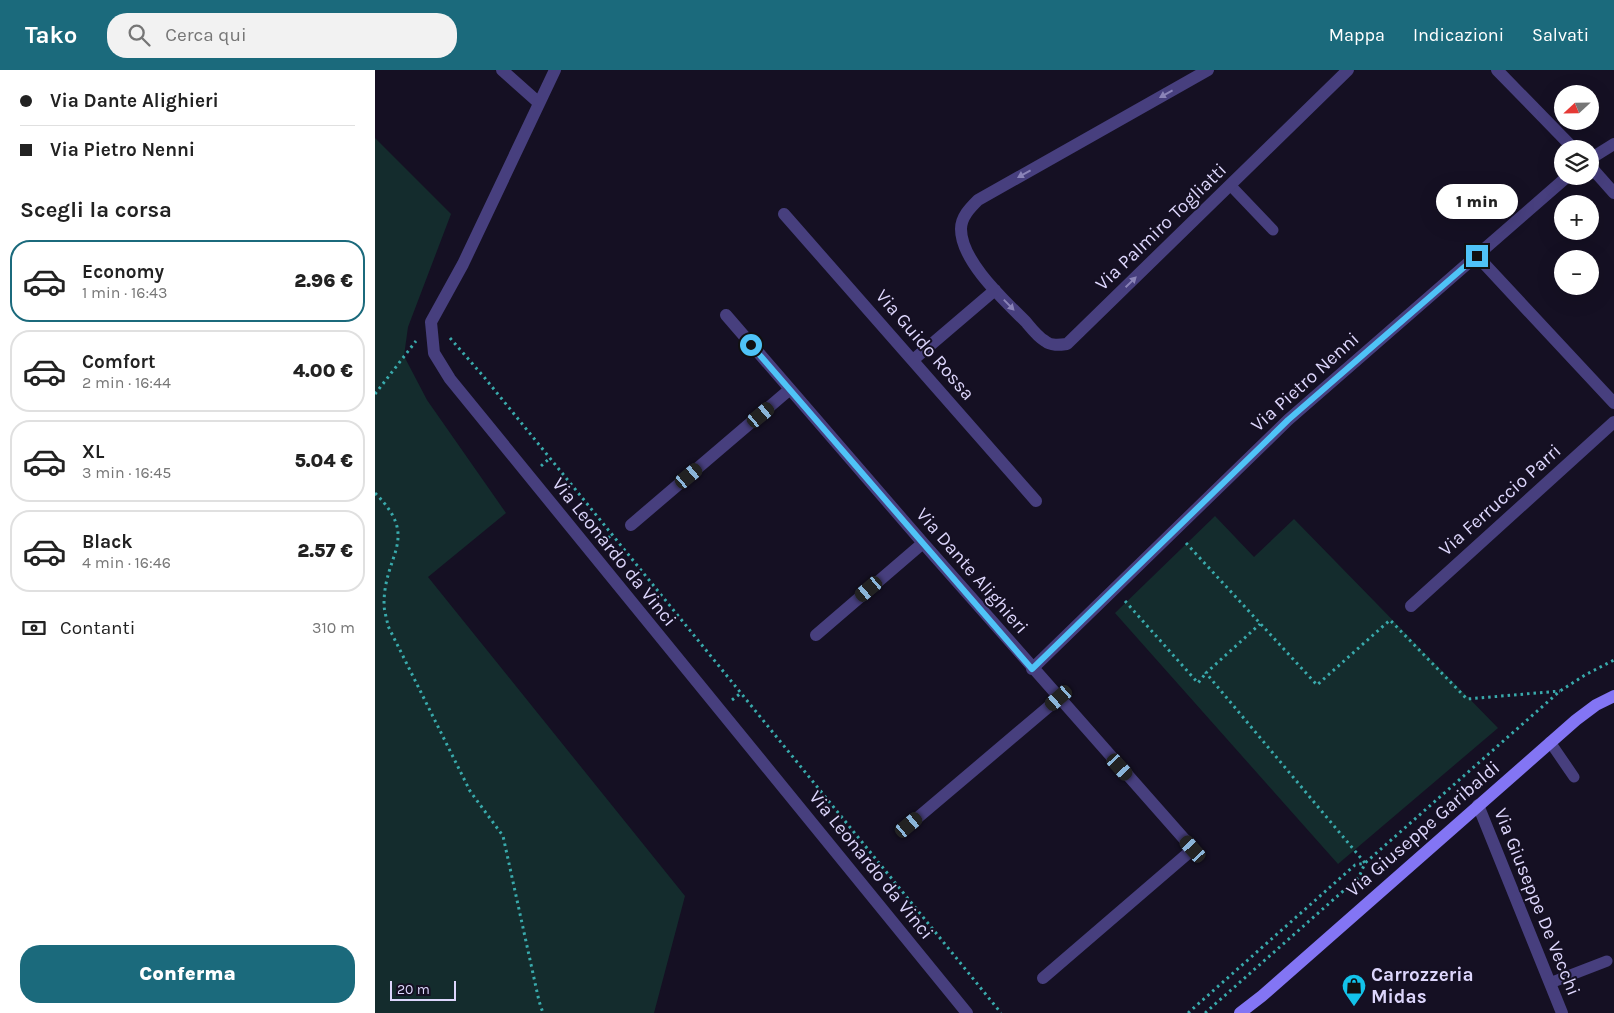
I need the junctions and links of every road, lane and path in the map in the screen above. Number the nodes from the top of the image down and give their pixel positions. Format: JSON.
{"nodes":[{"id":1,"x":501,"y":70,"type":"edge"},
{"id":2,"x":555,"y":70,"type":"edge"},
{"id":3,"x":1208,"y":70,"type":"edge"},
{"id":4,"x":1348,"y":70,"type":"edge"},
{"id":5,"x":1497,"y":70,"type":"edge"},
{"id":6,"x":539,"y":102,"type":"junction"},
{"id":7,"x":1565,"y":140,"type":"edge"},
{"id":8,"x":1614,"y":144,"type":"edge"},
{"id":9,"x":1599,"y":153,"type":"edge"},
{"id":10,"x":1599,"y":176,"type":"edge"},
{"id":11,"x":1559,"y":185,"type":"edge"},
{"id":12,"x":1231,"y":186,"type":"junction"},
{"id":13,"x":1614,"y":193,"type":"edge"},
{"id":14,"x":784,"y":214,"type":"dead end"},
{"id":15,"x":1273,"y":230,"type":"dead end"},
{"id":16,"x":1477,"y":256,"type":"junction"},
{"id":17,"x":995,"y":290,"type":"junction"},
{"id":18,"x":726,"y":315,"type":"dead end"},
{"id":19,"x":431,"y":322,"type":"junction"},
{"id":20,"x":913,"y":360,"type":"junction"},
{"id":21,"x":789,"y":390,"type":"junction"},
{"id":22,"x":375,"y":394,"type":"edge"},
{"id":23,"x":1614,"y":403,"type":"edge"},
{"id":24,"x":1614,"y":422,"type":"edge"},
{"id":25,"x":375,"y":493,"type":"edge"},
{"id":26,"x":1036,"y":501,"type":"dead end"},
{"id":27,"x":631,"y":524,"type":"dead end"},
{"id":28,"x":1175,"y":530,"type":"junction"},
{"id":29,"x":923,"y":543,"type":"junction"},
{"id":30,"x":1115,"y":589,"type":"junction"},
{"id":31,"x":1411,"y":606,"type":"dead end"},
{"id":32,"x":1260,"y":624,"type":"junction"},
{"id":33,"x":816,"y":635,"type":"dead end"},
{"id":34,"x":1614,"y":660,"type":"edge"},
{"id":35,"x":1032,"y":669,"type":"junction"},
{"id":36,"x":1206,"y":673,"type":"junction"},
{"id":37,"x":1560,"y":691,"type":"junction"},
{"id":38,"x":1614,"y":696,"type":"edge"},
{"id":39,"x":1059,"y":698,"type":"junction"},
{"id":40,"x":1550,"y":742,"type":"junction"},
{"id":41,"x":1574,"y":777,"type":"dead end"},
{"id":42,"x":1478,"y":805,"type":"junction"},
{"id":43,"x":909,"y":825,"type":"dead end"},
{"id":44,"x":1365,"y":863,"type":"junction"},
{"id":45,"x":1607,"y":961,"type":"dead end"},
{"id":46,"x":1043,"y":978,"type":"dead end"},
{"id":47,"x":1549,"y":983,"type":"junction"},
{"id":48,"x":1263,"y":996,"type":"junction"},
{"id":49,"x":543,"y":1013,"type":"edge"},
{"id":50,"x":967,"y":1013,"type":"edge"},
{"id":51,"x":1001,"y":1013,"type":"edge"},
{"id":52,"x":1187,"y":1013,"type":"edge"},
{"id":53,"x":1205,"y":1013,"type":"edge"},
{"id":54,"x":1240,"y":1013,"type":"edge"},
{"id":55,"x":1253,"y":1013,"type":"edge"},
{"id":56,"x":1561,"y":1013,"type":"edge"}],
"edges":[{"from":1,"to":6,"type":"street"},
{"from":2,"to":6,"type":"street"},
{"from":3,"to":17,"type":"street","name":"Via Palmiro Togliatti","one_way":true},
{"from":4,"to":12,"type":"street","name":"Via Palmiro Togliatti"},
{"from":5,"to":7,"type":"street"},
{"from":6,"to":19,"type":"street"},
{"from":8,"to":9,"type":"street"},
{"from":10,"to":13,"type":"street"},
{"from":11,"to":16,"type":"street","name":"Via Pietro Nenni"},
{"from":12,"to":15,"type":"lane"},
{"from":17,"to":12,"type":"street","name":"Via Palmiro Togliatti","one_way":true},
{"from":14,"to":20,"type":"street","name":"Via Guido Rossa"},
{"from":16,"to":23,"type":"street"},
{"from":16,"to":28,"type":"street","name":"Via Pietro Nenni"},
{"from":17,"to":20,"type":"street"},
{"from":18,"to":21,"type":"street","name":"Via Dante Alighieri"},
{"from":19,"to":22,"type":"path"},
{"from":19,"to":50,"type":"street","name":"Via Leonardo da Vinci"},
{"from":19,"to":51,"type":"path"},
{"from":20,"to":26,"type":"street","name":"Via Guido Rossa"},
{"from":21,"to":27,"type":"street"},
{"from":21,"to":29,"type":"street","name":"Via Dante Alighieri"},
{"from":24,"to":31,"type":"street","name":"Via Ferruccio Parri"},
{"from":25,"to":49,"type":"path"},
{"from":28,"to":30,"type":"street","name":"Via Pietro Nenni"},
{"from":28,"to":32,"type":"path"},
{"from":29,"to":33,"type":"street"},
{"from":29,"to":35,"type":"street","name":"Via Dante Alighieri"},
{"from":30,"to":35,"type":"street","name":"Via Pietro Nenni"},
{"from":30,"to":36,"type":"path"},
{"from":32,"to":36,"type":"path"},
{"from":32,"to":37,"type":"path"},
{"from":34,"to":37,"type":"path"},
{"from":35,"to":39,"type":"street","name":"Via Dante Alighieri"},
{"from":36,"to":44,"type":"path"},
{"from":37,"to":44,"type":"path"},
{"from":38,"to":40,"type":"main road","name":"Via Giuseppe Garibaldi"},
{"from":39,"to":43,"type":"street"},
{"from":39,"to":46,"type":"street","name":"Via Dante Alighieri"},
{"from":40,"to":41,"type":"lane"},
{"from":40,"to":42,"type":"main road","name":"Via Giuseppe Garibaldi"},
{"from":42,"to":47,"type":"street","name":"Via Giuseppe De Vecchi"},
{"from":42,"to":48,"type":"main road","name":"Via Giuseppe Garibaldi"},
{"from":44,"to":52,"type":"path"},
{"from":44,"to":53,"type":"path"},
{"from":45,"to":47,"type":"lane"},
{"from":47,"to":56,"type":"street","name":"Via Giuseppe De Vecchi"},
{"from":48,"to":54,"type":"main road","name":"Via Giuseppe Garibaldi"},
{"from":48,"to":55,"type":"main road","name":"Via Giuseppe Garibaldi"}]}
